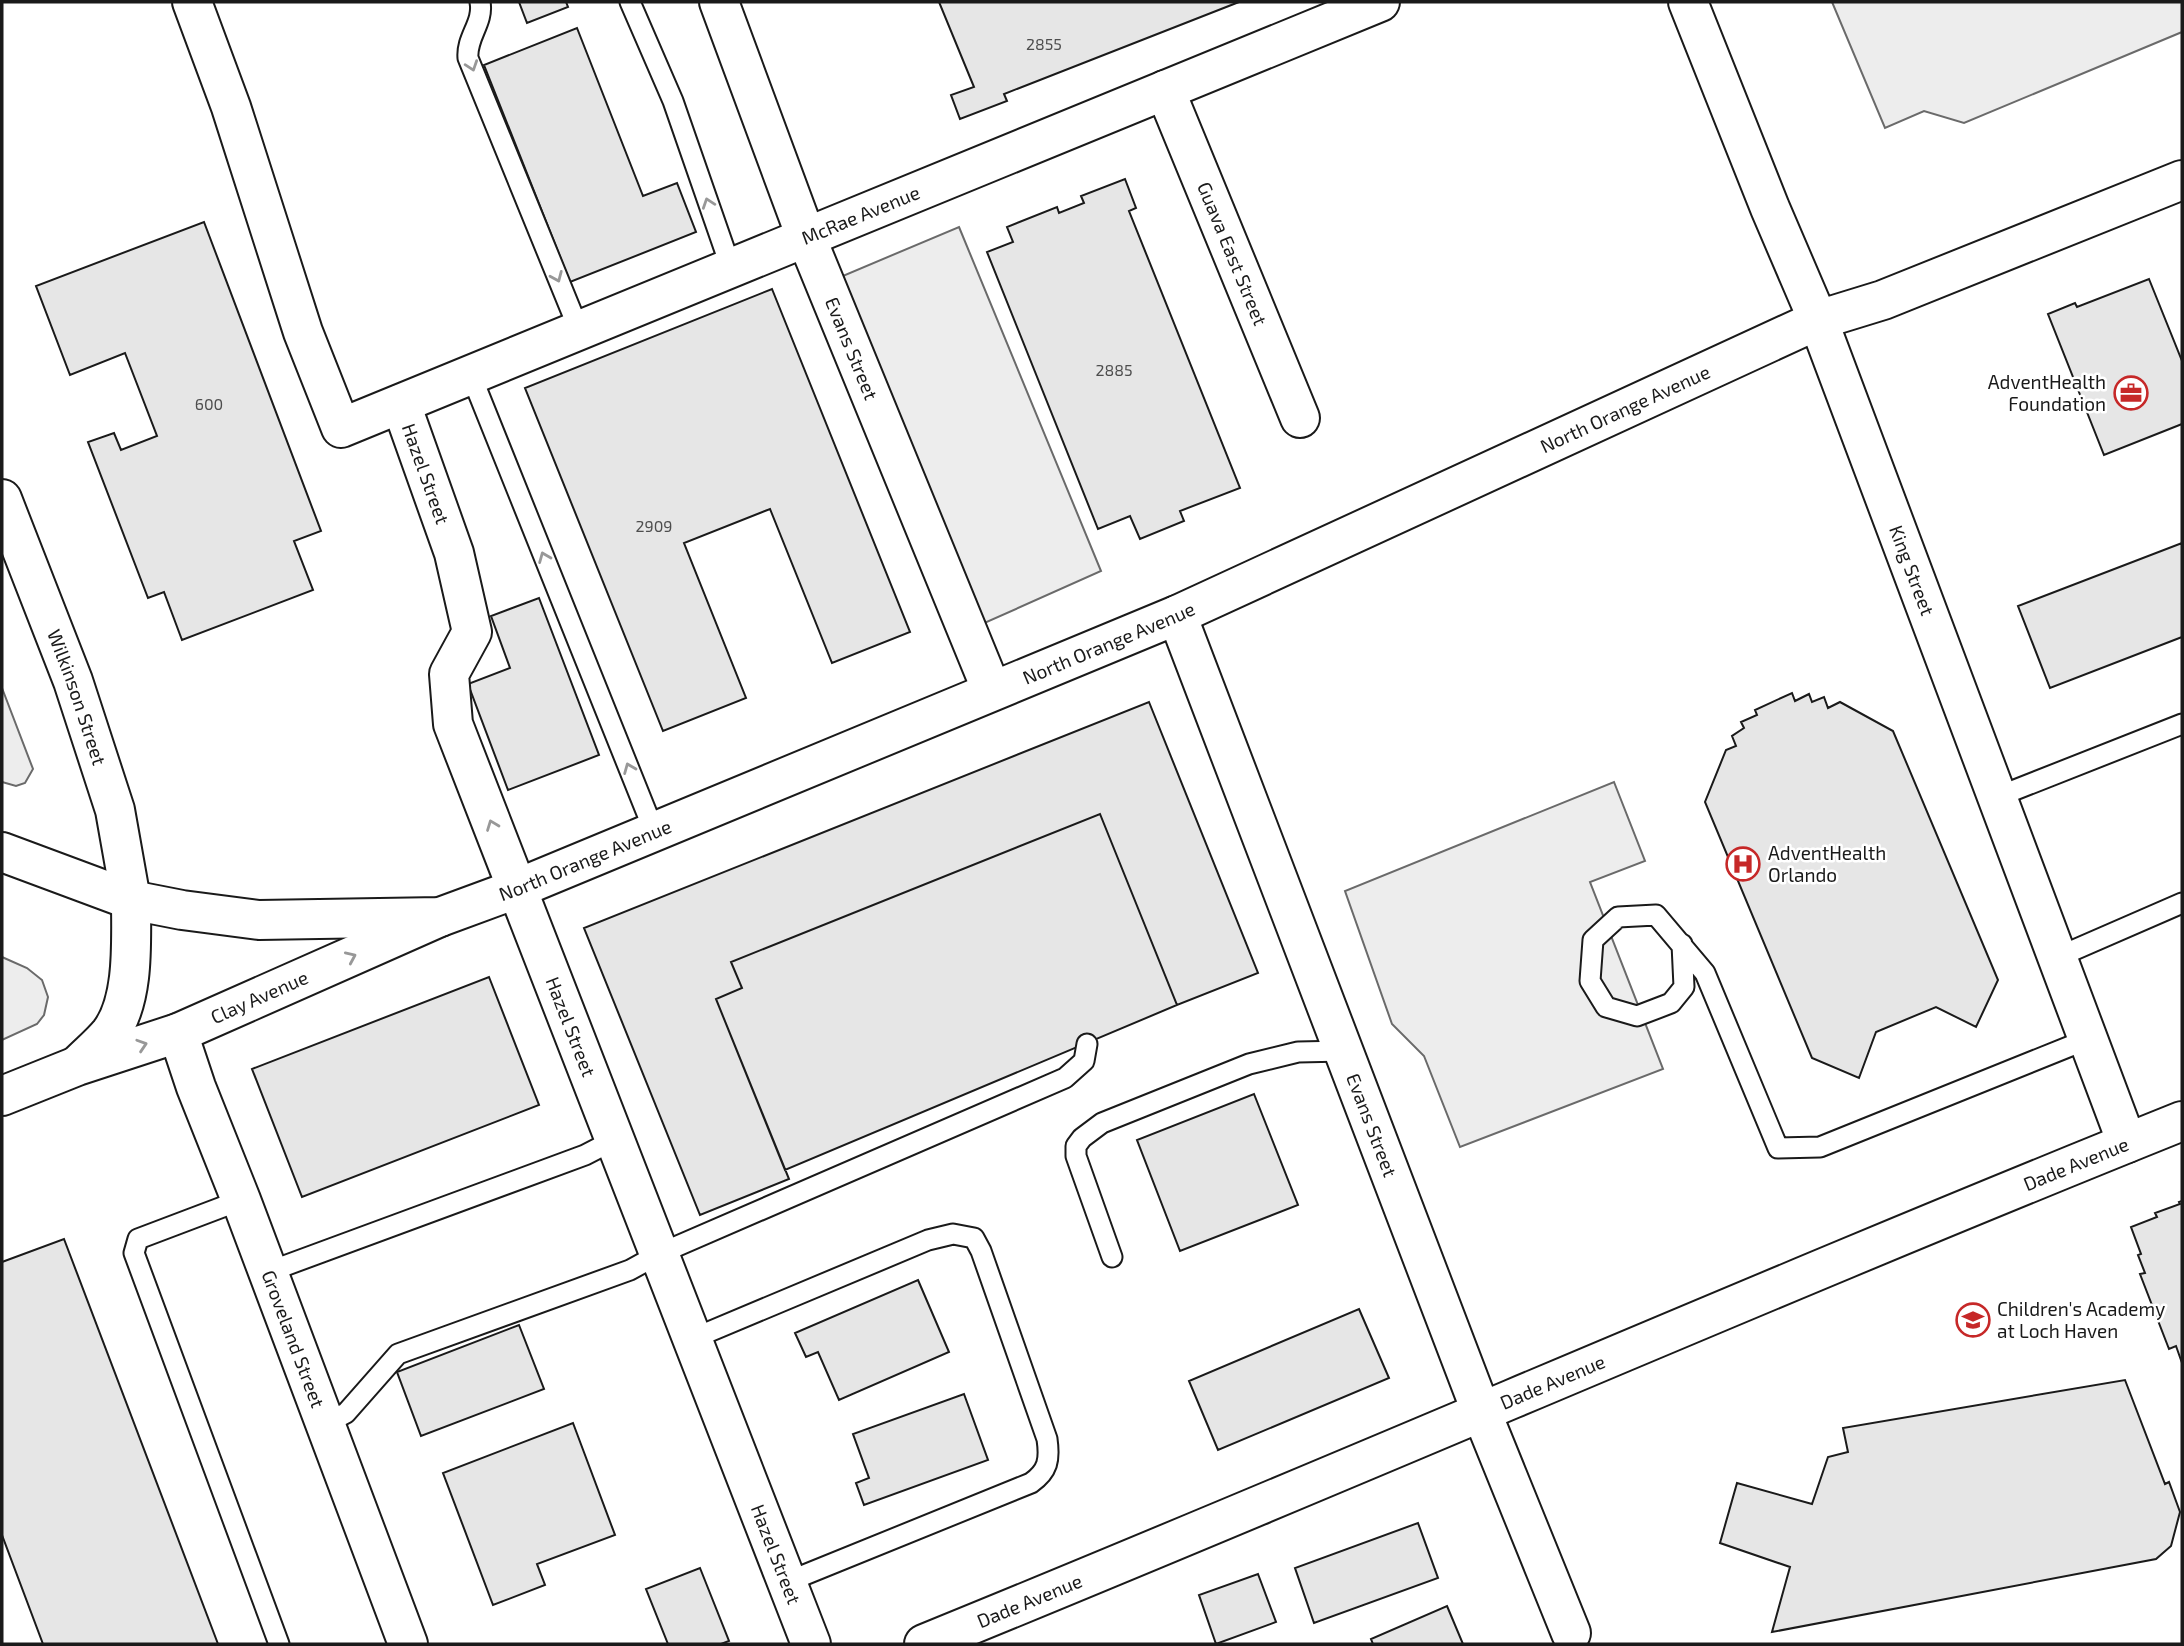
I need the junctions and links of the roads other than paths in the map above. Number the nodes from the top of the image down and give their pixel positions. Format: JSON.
{"nodes":[{"id":1,"x":192,"y":2,"type":"edge"},
{"id":2,"x":480,"y":2,"type":"edge"},
{"id":3,"x":630,"y":2,"type":"edge"},
{"id":4,"x":719,"y":2,"type":"edge"},
{"id":5,"x":1380,"y":2,"type":"edge"},
{"id":6,"x":1688,"y":2,"type":"edge"},
{"id":7,"x":1166,"y":90,"type":"junction"},
{"id":8,"x":2182,"y":180,"type":"edge"},
{"id":9,"x":806,"y":237,"type":"junction"},
{"id":10,"x":731,"y":268,"type":"junction"},
{"id":11,"x":1818,"y":320,"type":"junction"},
{"id":12,"x":579,"y":330,"type":"junction"},
{"id":13,"x":471,"y":375,"type":"junction"},
{"id":14,"x":401,"y":404,"type":"junction"},
{"id":15,"x":1300,"y":418,"type":"dead end"},
{"id":16,"x":2,"y":499,"type":"edge"},
{"id":17,"x":1177,"y":615,"type":"junction"},
{"id":18,"x":992,"y":691,"type":"junction"},
{"id":19,"x":2182,"y":724,"type":"edge"},
{"id":20,"x":1997,"y":797,"type":"junction"},
{"id":21,"x":654,"y":831,"type":"junction"},
{"id":22,"x":2,"y":852,"type":"edge"},
{"id":23,"x":516,"y":889,"type":"junction"},
{"id":24,"x":131,"y":900,"type":"junction"},
{"id":25,"x":2182,"y":904,"type":"edge"},
{"id":26,"x":440,"y":917,"type":"junction"},
{"id":27,"x":1682,"y":944,"type":"junction"},
{"id":28,"x":2057,"y":957,"type":"junction"},
{"id":29,"x":178,"y":1033,"type":"junction"},
{"id":30,"x":2088,"y":1039,"type":"junction"},
{"id":31,"x":1087,"y":1044,"type":"dead end"},
{"id":32,"x":1344,"y":1051,"type":"junction"},
{"id":33,"x":77,"y":1066,"type":"junction"},
{"id":34,"x":2,"y":1096,"type":"edge"},
{"id":35,"x":2182,"y":1121,"type":"edge"},
{"id":36,"x":614,"y":1140,"type":"junction"},
{"id":37,"x":2127,"y":1143,"type":"junction"},
{"id":38,"x":241,"y":1200,"type":"junction"},
{"id":39,"x":659,"y":1254,"type":"junction"},
{"id":40,"x":1112,"y":1257,"type":"dead end"},
{"id":41,"x":268,"y":1272,"type":"junction"},
{"id":42,"x":692,"y":1339,"type":"junction"},
{"id":43,"x":1481,"y":1411,"type":"junction"},
{"id":44,"x":325,"y":1424,"type":"junction"},
{"id":45,"x":787,"y":1582,"type":"junction"},
{"id":46,"x":1571,"y":1633,"type":"dead end"},
{"id":47,"x":279,"y":1644,"type":"edge"},
{"id":48,"x":408,"y":1644,"type":"edge"},
{"id":49,"x":811,"y":1644,"type":"edge"},
{"id":50,"x":924,"y":1644,"type":"edge"}],
"edges":[{"from":1,"to":14,"type":"street","name":"McRae Avenue"},
{"from":2,"to":12,"type":"lane","one_way":true},
{"from":10,"to":3,"type":"lane","one_way":true},
{"from":4,"to":9,"type":"street","name":"Evans Street"},
{"from":5,"to":7,"type":"street","name":"McRae Avenue"},
{"from":6,"to":11,"type":"street","name":"King Street"},
{"from":7,"to":9,"type":"street","name":"McRae Avenue"},
{"from":7,"to":15,"type":"street","name":"Guava East Street"},
{"from":8,"to":11,"type":"street","name":"North Orange Avenue"},
{"from":9,"to":10,"type":"street","name":"McRae Avenue"},
{"from":9,"to":18,"type":"street","name":"Evans Street"},
{"from":10,"to":12,"type":"street","name":"McRae Avenue"},
{"from":11,"to":17,"type":"street","name":"North Orange Avenue"},
{"from":11,"to":20,"type":"street","name":"King Street"},
{"from":12,"to":13,"type":"street","name":"McRae Avenue"},
{"from":13,"to":14,"type":"street","name":"McRae Avenue"},
{"from":21,"to":13,"type":"lane","one_way":true},
{"from":23,"to":14,"type":"street","name":"Hazel Street","one_way":true},
{"from":16,"to":24,"type":"street","name":"Wilkinson Street"},
{"from":17,"to":18,"type":"street","name":"North Orange Avenue"},
{"from":17,"to":32,"type":"street","name":"Evans Street"},
{"from":18,"to":21,"type":"street","name":"North Orange Avenue"},
{"from":19,"to":20,"type":"lane"},
{"from":20,"to":28,"type":"street","name":"King Street"},
{"from":21,"to":23,"type":"street","name":"North Orange Avenue"},
{"from":22,"to":24,"type":"street","name":"North Orange Avenue"},
{"from":23,"to":26,"type":"street","name":"North Orange Avenue"},
{"from":23,"to":36,"type":"street","name":"Hazel Street"},
{"from":24,"to":26,"type":"street","name":"North Orange Avenue"},
{"from":24,"to":33,"type":"street","name":"Clay Avenue"},
{"from":25,"to":28,"type":"lane"},
{"from":29,"to":26,"type":"street","name":"Clay Avenue","one_way":true},
{"from":27,"to":27,"type":"lane"},
{"from":27,"to":30,"type":"lane"},
{"from":28,"to":30,"type":"street","name":"King Street"},
{"from":33,"to":29,"type":"street","name":"Clay Avenue","one_way":true},
{"from":29,"to":38,"type":"street","name":"Groveland Street"},
{"from":30,"to":37,"type":"street","name":"King Street"},
{"from":31,"to":39,"type":"lane"},
{"from":32,"to":40,"type":"lane"},
{"from":32,"to":43,"type":"street","name":"Evans Street"},
{"from":33,"to":34,"type":"street","name":"Clay Avenue"},
{"from":35,"to":37,"type":"street","name":"Dade Avenue"},
{"from":36,"to":39,"type":"street","name":"Hazel Street"},
{"from":36,"to":41,"type":"lane"},
{"from":37,"to":43,"type":"street","name":"Dade Avenue"},
{"from":38,"to":41,"type":"street","name":"Groveland Street"},
{"from":38,"to":47,"type":"lane"},
{"from":39,"to":42,"type":"street","name":"Hazel Street"},
{"from":39,"to":44,"type":"lane"},
{"from":41,"to":44,"type":"street","name":"Groveland Street"},
{"from":42,"to":45,"type":"street","name":"Hazel Street"},
{"from":42,"to":45,"type":"lane"},
{"from":43,"to":46,"type":"street","name":"Evans Street"},
{"from":43,"to":50,"type":"street","name":"Dade Avenue"},
{"from":44,"to":48,"type":"street","name":"Groveland Street"},
{"from":45,"to":49,"type":"street","name":"Hazel Street"}]}
